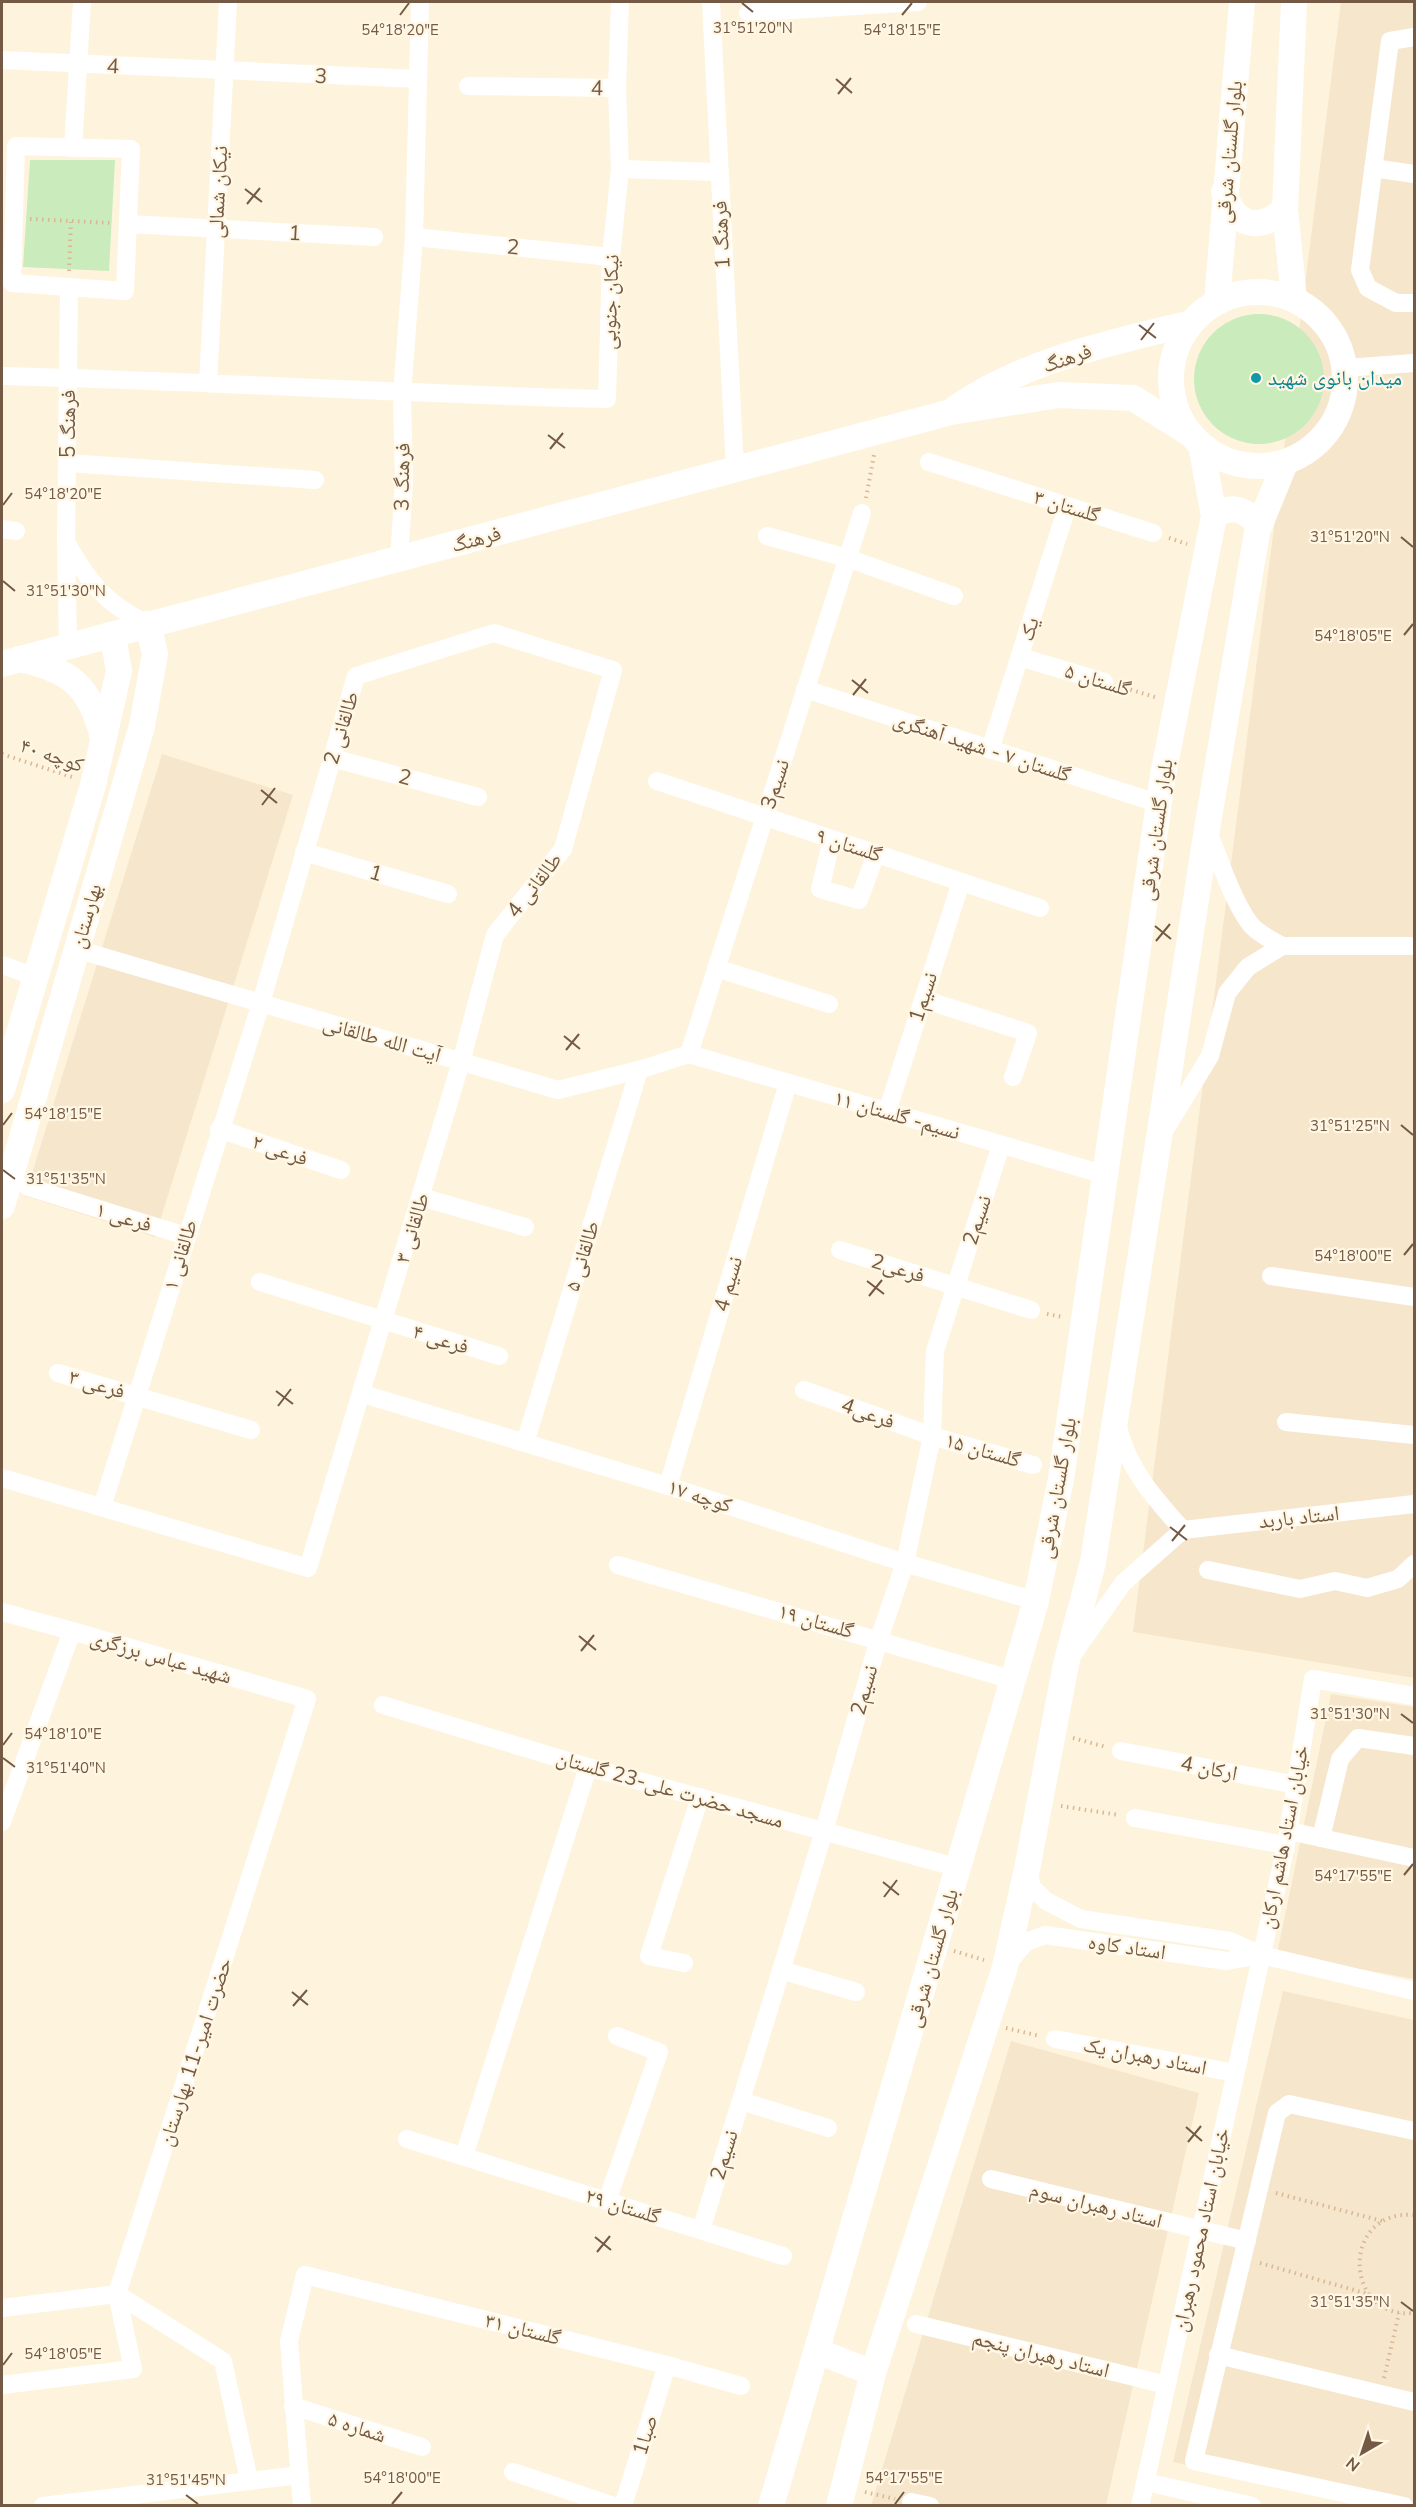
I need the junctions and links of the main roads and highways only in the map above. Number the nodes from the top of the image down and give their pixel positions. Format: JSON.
{"nodes":[{"id":1,"x":1242,"y":2,"type":"edge"},
{"id":2,"x":1294,"y":2,"type":"edge"},
{"id":3,"x":1224,"y":192,"type":"junction"},
{"id":4,"x":1285,"y":208,"type":"junction"},
{"id":5,"x":1294,"y":299,"type":"junction"},
{"id":6,"x":1216,"y":302,"type":"junction"},
{"id":7,"x":1191,"y":323,"type":"junction"},
{"id":8,"x":951,"y":412,"type":"junction"},
{"id":9,"x":1195,"y":439,"type":"junction"},
{"id":10,"x":1286,"y":463,"type":"junction"},
{"id":11,"x":1214,"y":516,"type":"junction"},
{"id":12,"x":1259,"y":524,"type":"junction"},
{"id":13,"x":147,"y":624,"type":"junction"},
{"id":14,"x":109,"y":635,"type":"junction"},
{"id":15,"x":10,"y":662,"type":"edge"},
{"id":16,"x":104,"y":739,"type":"junction"},
{"id":17,"x":47,"y":941,"type":"junction"},
{"id":18,"x":76,"y":949,"type":"junction"},
{"id":19,"x":2,"y":1090,"type":"edge"},
{"id":20,"x":2,"y":1206,"type":"edge"},
{"id":21,"x":817,"y":2351,"type":"junction"},
{"id":22,"x":873,"y":2373,"type":"junction"},
{"id":23,"x":841,"y":2496,"type":"edge"},
{"id":24,"x":771,"y":2505,"type":"edge"}],
"edges":[{"from":1,"to":3,"type":"main road","name":"بلوار گلستان شرقی"},
{"from":2,"to":4,"type":"main road"},
{"from":3,"to":4,"type":"main road"},
{"from":3,"to":6,"type":"main road","name":"بلوار گلستان شرقی"},
{"from":4,"to":5,"type":"main road"},
{"from":5,"to":6,"type":"main road"},
{"from":5,"to":10,"type":"main road"},
{"from":6,"to":7,"type":"main road"},
{"from":7,"to":8,"type":"main road","name":"فرهنگ"},
{"from":7,"to":9,"type":"main road"},
{"from":8,"to":9,"type":"main road","name":"فرهنگ"},
{"from":8,"to":13,"type":"main road","name":"فرهنگ"},
{"from":9,"to":10,"type":"main road"},
{"from":9,"to":11,"type":"main road","name":"بلوار گلستان شرقی"},
{"from":10,"to":12,"type":"main road"},
{"from":11,"to":12,"type":"main road"},
{"from":11,"to":21,"type":"main road","name":"بلوار گلستان شرقی"},
{"from":12,"to":22,"type":"main road"},
{"from":13,"to":14,"type":"main road","name":"فرهنگ"},
{"from":13,"to":18,"type":"main road","name":"بهارستان"},
{"from":14,"to":15,"type":"main road","name":"فرهنگ"},
{"from":14,"to":16,"type":"main road","name":"بهارستان"},
{"from":15,"to":16,"type":"main road"},
{"from":16,"to":17,"type":"main road","name":"بهارستان"},
{"from":17,"to":18,"type":"main road"},
{"from":17,"to":19,"type":"main road","name":"بهارستان"},
{"from":18,"to":20,"type":"main road","name":"بهارستان"},
{"from":21,"to":22,"type":"main road"},
{"from":21,"to":24,"type":"main road","name":"بلوار گلستان شرقی"},
{"from":22,"to":23,"type":"main road"}]}
